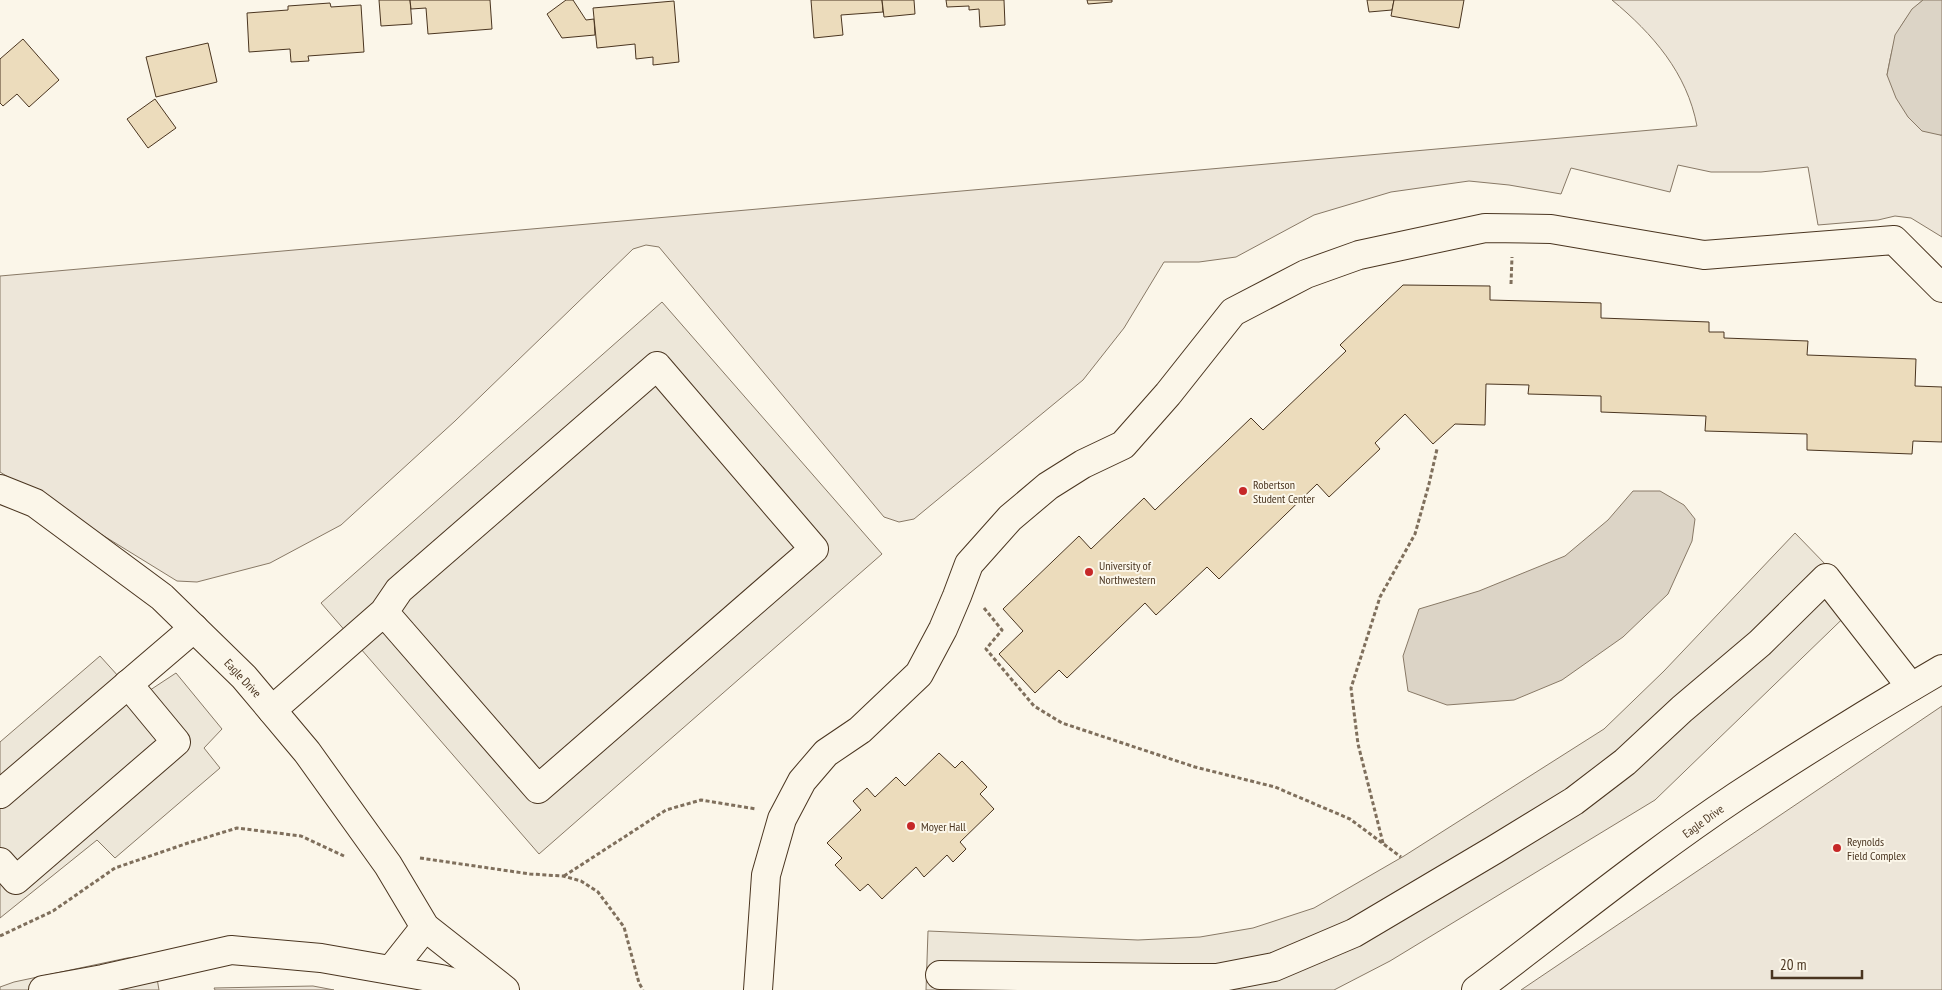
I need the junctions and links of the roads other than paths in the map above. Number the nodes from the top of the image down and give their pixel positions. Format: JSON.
{"nodes":[{"id":1,"x":1942,"y":288,"type":"edge"},
{"id":2,"x":0,"y":489,"type":"edge"},
{"id":3,"x":384,"y":612,"type":"junction"},
{"id":4,"x":194,"y":628,"type":"junction"},
{"id":5,"x":1942,"y":668,"type":"edge"},
{"id":6,"x":128,"y":684,"type":"junction"},
{"id":7,"x":1911,"y":687,"type":"junction"},
{"id":8,"x":272,"y":710,"type":"junction"},
{"id":9,"x":0,"y":794,"type":"edge"},
{"id":10,"x":0,"y":862,"type":"edge"},
{"id":11,"x":425,"y":928,"type":"junction"},
{"id":12,"x":391,"y":970,"type":"junction"},
{"id":13,"x":940,"y":975,"type":"dead end"},
{"id":14,"x":1176,"y":984,"type":"edge"},
{"id":15,"x":43,"y":990,"type":"edge"},
{"id":16,"x":480,"y":990,"type":"edge"},
{"id":17,"x":505,"y":990,"type":"edge"},
{"id":18,"x":758,"y":990,"type":"edge"},
{"id":19,"x":1476,"y":990,"type":"edge"}],
"edges":[{"from":1,"to":18,"type":"street"},
{"from":2,"to":4,"type":"street","name":"Eagle Drive"},
{"from":3,"to":3,"type":"street"},
{"from":3,"to":8,"type":"street"},
{"from":4,"to":6,"type":"street"},
{"from":4,"to":8,"type":"street","name":"Eagle Drive"},
{"from":5,"to":7,"type":"street","name":"Eagle Drive"},
{"from":6,"to":9,"type":"street"},
{"from":6,"to":10,"type":"street"},
{"from":7,"to":14,"type":"street"},
{"from":7,"to":19,"type":"street","name":"Eagle Drive"},
{"from":8,"to":11,"type":"street","name":"Eagle Drive"},
{"from":11,"to":12,"type":"street"},
{"from":11,"to":17,"type":"street","name":"Eagle Drive"},
{"from":12,"to":15,"type":"street"},
{"from":12,"to":16,"type":"street"},
{"from":13,"to":14,"type":"street"}]}
